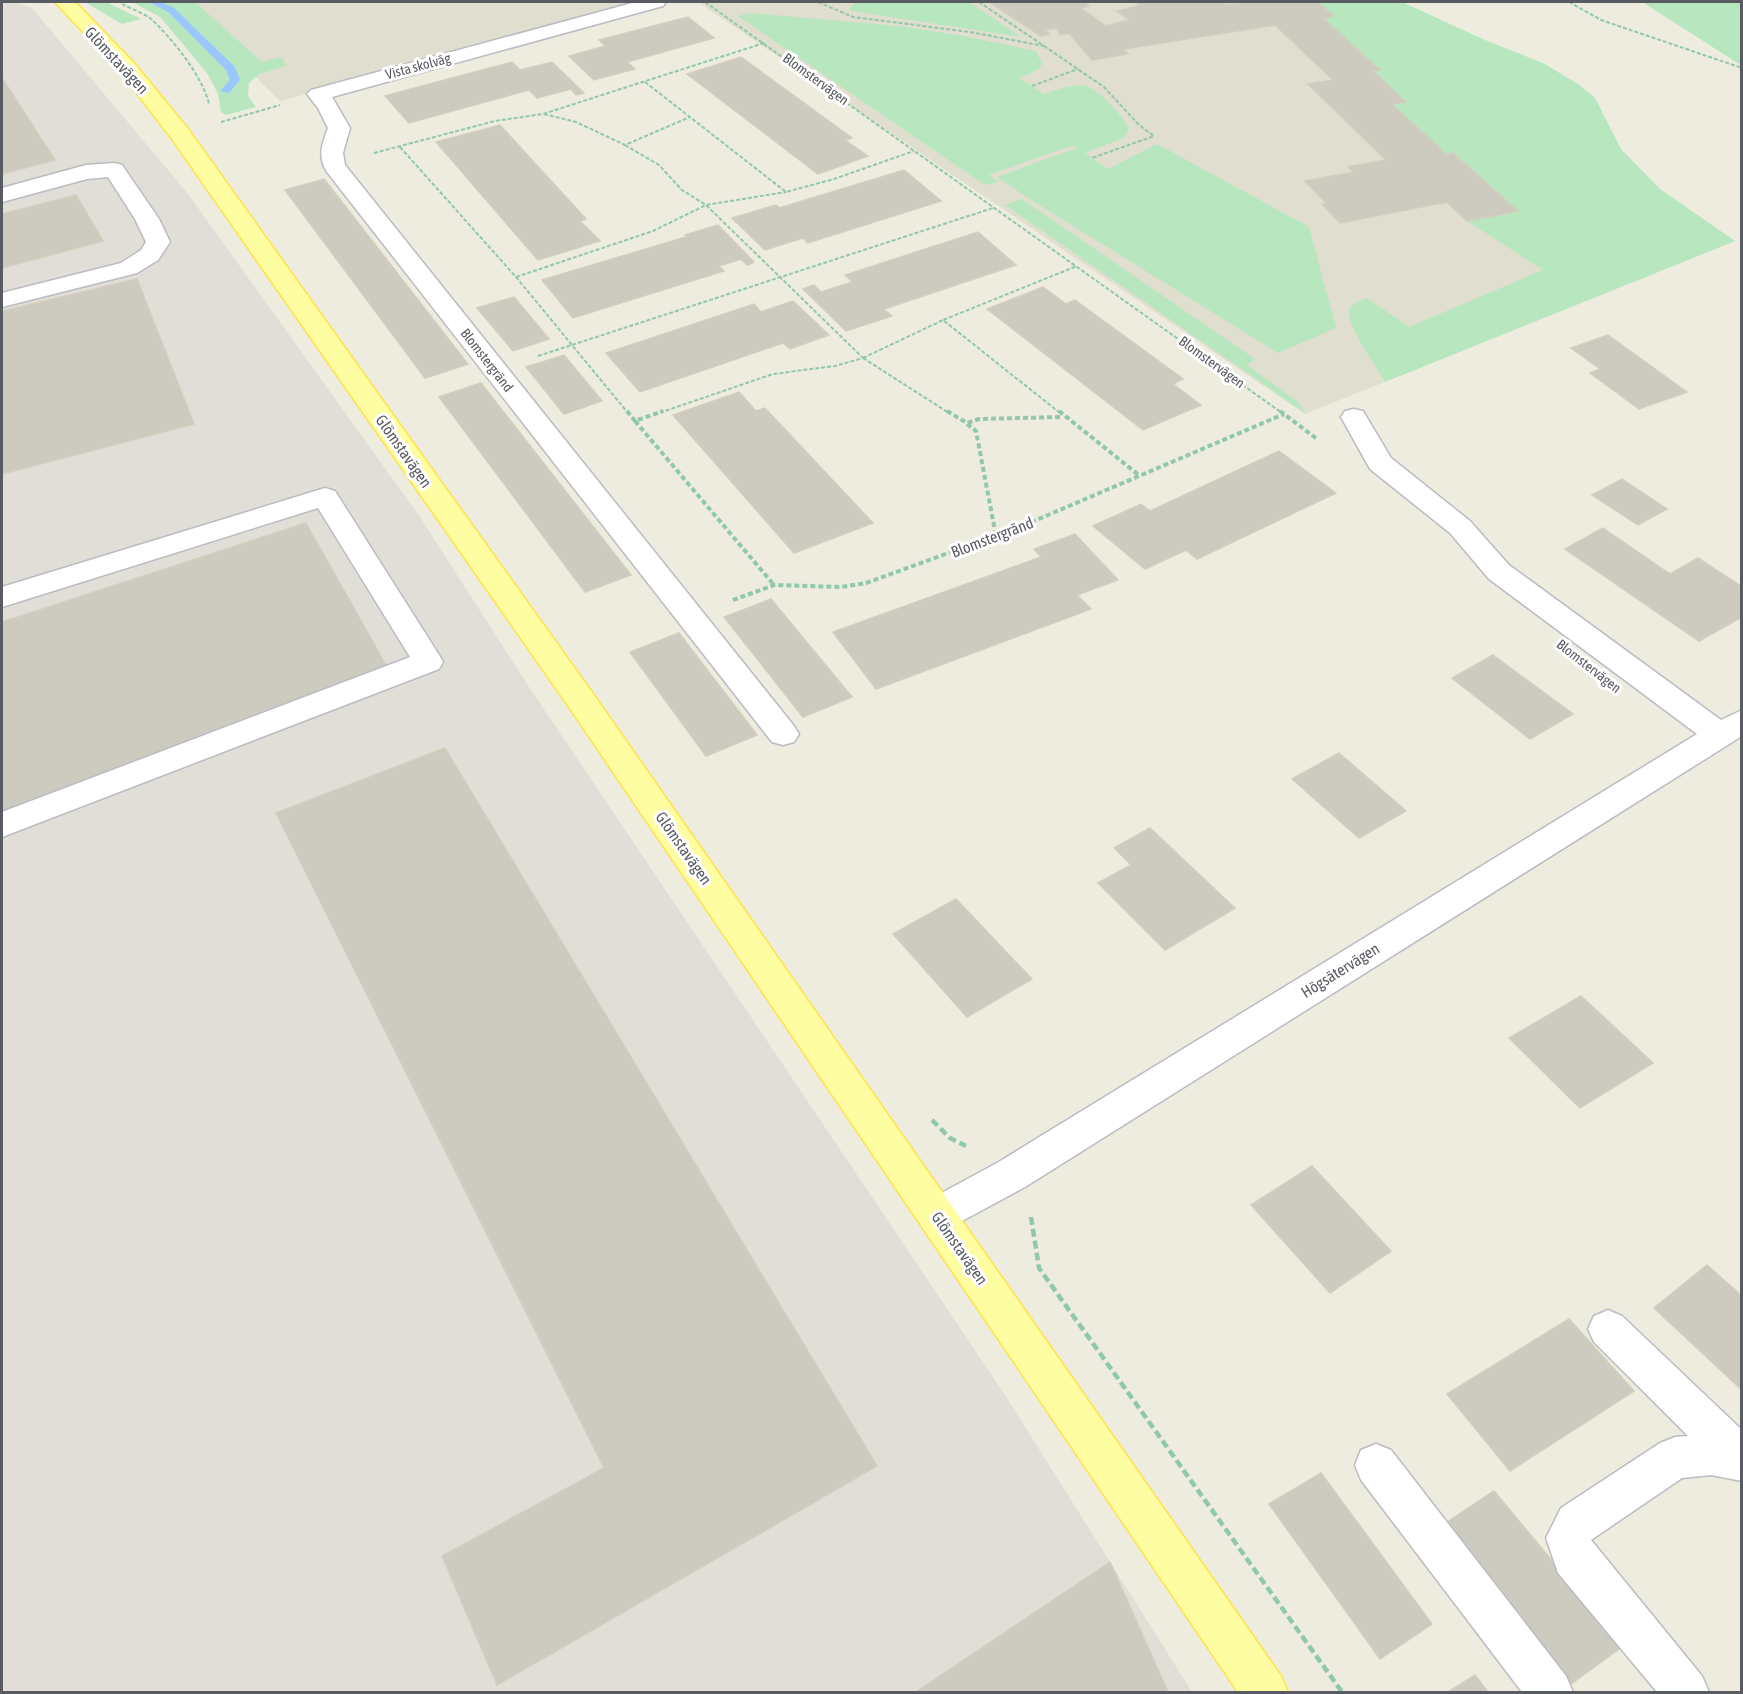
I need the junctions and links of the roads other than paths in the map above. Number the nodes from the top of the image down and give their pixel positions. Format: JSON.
{"nodes":[{"id":1,"x":656,"y":2,"type":"edge"},
{"id":2,"x":64,"y":10,"type":"edge"},
{"id":3,"x":332,"y":162,"type":"joint"},
{"id":4,"x":2,"y":195,"type":"edge"},
{"id":5,"x":2,"y":300,"type":"edge"},
{"id":6,"x":1354,"y":417,"type":"dead end"},
{"id":7,"x":2,"y":597,"type":"edge"},
{"id":8,"x":1731,"y":728,"type":"edge"},
{"id":9,"x":783,"y":734,"type":"dead end"},
{"id":10,"x":2,"y":825,"type":"edge"},
{"id":11,"x":937,"y":1215,"type":"junction"},
{"id":12,"x":1608,"y":1329,"type":"dead end"},
{"id":13,"x":1740,"y":1459,"type":"edge"},
{"id":14,"x":1376,"y":1465,"type":"dead end"},
{"id":15,"x":1265,"y":1692,"type":"edge"},
{"id":16,"x":1551,"y":1692,"type":"edge"},
{"id":17,"x":1686,"y":1692,"type":"edge"}],
"edges":[{"from":1,"to":3,"type":"street","name":"Vista skolväg"},
{"from":2,"to":11,"type":"main road","name":"Glömstavägen"},
{"from":3,"to":9,"type":"street","name":"Blomstergränd"},
{"from":4,"to":5,"type":"street"},
{"from":6,"to":8,"type":"street","name":"Blomstervägen"},
{"from":7,"to":10,"type":"street"},
{"from":8,"to":11,"type":"street","name":"Högsätervägen"},
{"from":11,"to":15,"type":"main road","name":"Glömstavägen"},
{"from":12,"to":13,"type":"street"},
{"from":13,"to":17,"type":"street"},
{"from":14,"to":16,"type":"street"}]}
